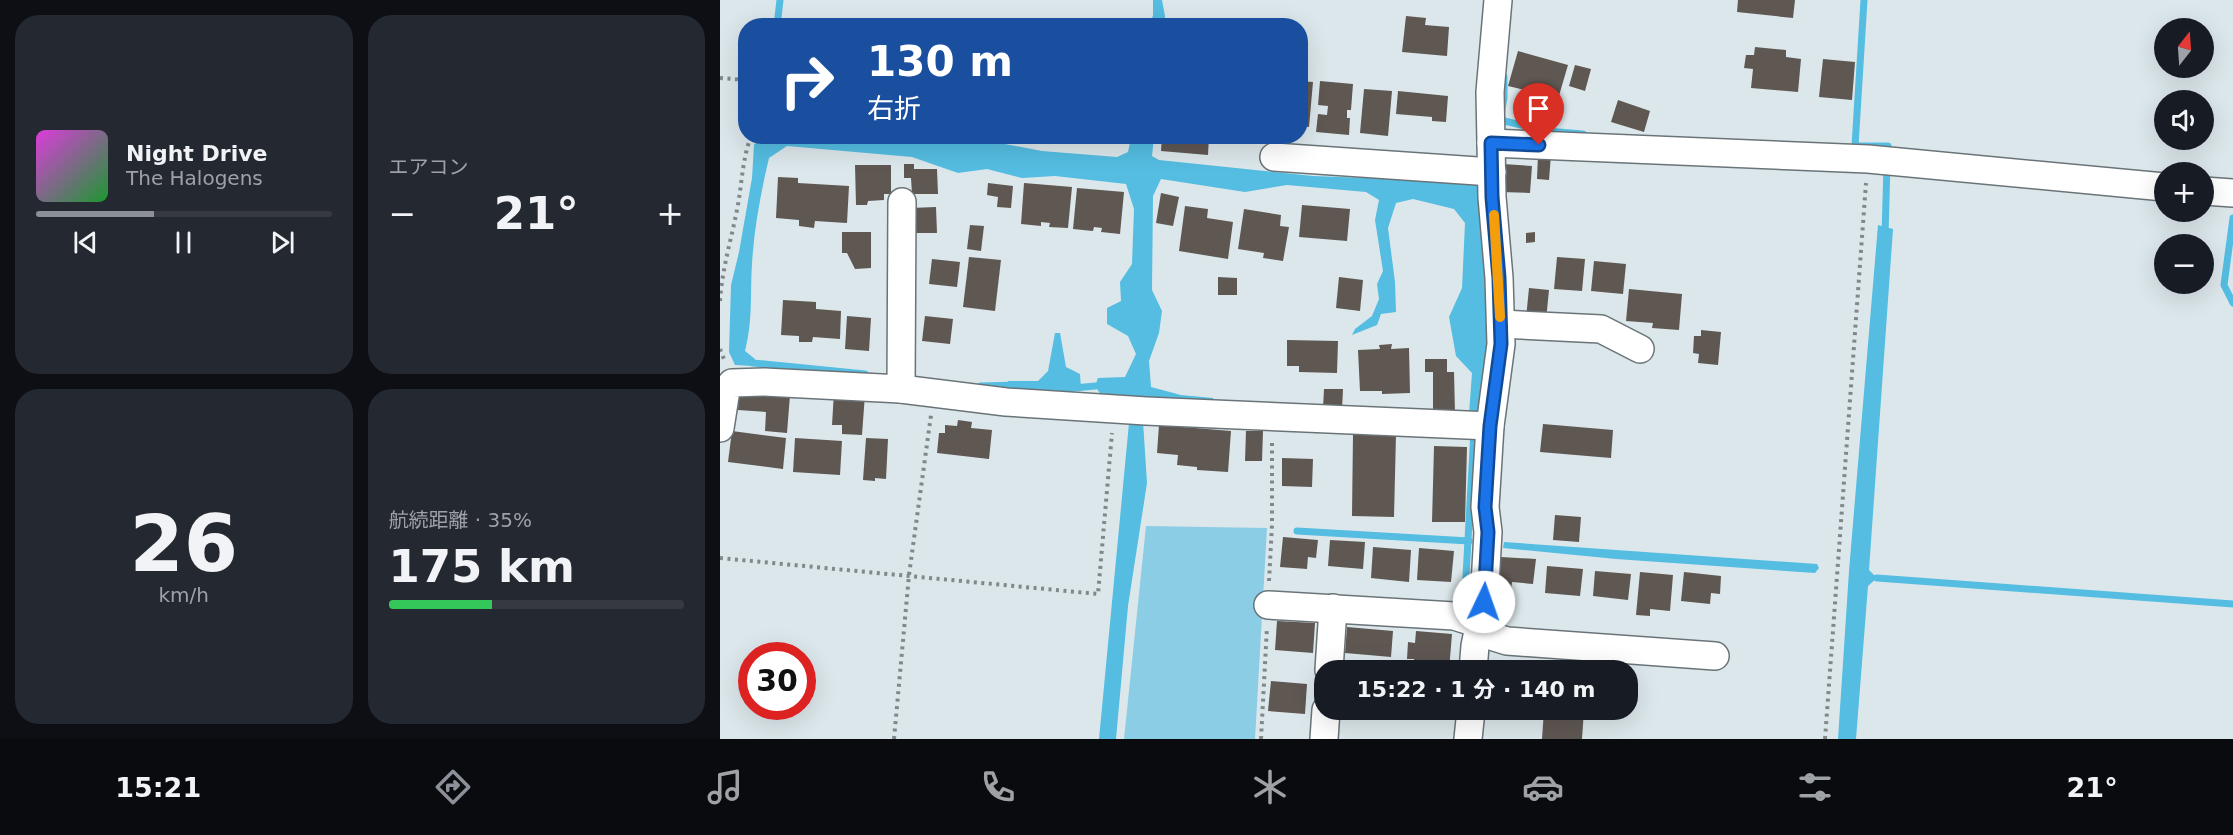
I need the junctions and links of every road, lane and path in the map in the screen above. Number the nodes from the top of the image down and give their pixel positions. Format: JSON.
{"nodes":[{"id":1,"x":1498,"y":0,"type":"edge"},
{"id":2,"x":720,"y":78,"type":"edge"},
{"id":3,"x":738,"y":79,"type":"edge"},
{"id":4,"x":1491,"y":143,"type":"junction"},
{"id":5,"x":749,"y":144,"type":"edge"},
{"id":6,"x":1274,"y":157,"type":"dead end"},
{"id":7,"x":1868,"y":159,"type":"junction"},
{"id":8,"x":1492,"y":172,"type":"junction"},
{"id":9,"x":2154,"y":186,"type":"edge"},
{"id":10,"x":902,"y":202,"type":"dead end"},
{"id":11,"x":720,"y":301,"type":"edge"},
{"id":12,"x":1501,"y":324,"type":"junction"},
{"id":13,"x":1640,"y":349,"type":"dead end"},
{"id":14,"x":902,"y":379,"type":"junction"},
{"id":15,"x":933,"y":393,"type":"junction"},
{"id":16,"x":1128,"y":410,"type":"junction"},
{"id":17,"x":1490,"y":426,"type":"junction"},
{"id":18,"x":720,"y":428,"type":"edge"},
{"id":19,"x":720,"y":558,"type":"edge"},
{"id":20,"x":909,"y":575,"type":"junction"},
{"id":21,"x":1268,"y":605,"type":"dead end"},
{"id":22,"x":1333,"y":608,"type":"junction"},
{"id":23,"x":1480,"y":624,"type":"junction"},
{"id":24,"x":1715,"y":656,"type":"dead end"},
{"id":25,"x":1330,"y":660,"type":"edge"},
{"id":26,"x":1474,"y":660,"type":"edge"},
{"id":27,"x":1325,"y":720,"type":"edge"},
{"id":28,"x":1469,"y":720,"type":"edge"},
{"id":29,"x":894,"y":739,"type":"edge"},
{"id":30,"x":1324,"y":739,"type":"edge"},
{"id":31,"x":1468,"y":739,"type":"edge"},
{"id":32,"x":1825,"y":739,"type":"edge"}],
"edges":[{"from":1,"to":4,"type":"street"},
{"from":2,"to":3,"type":"path"},
{"from":4,"to":7,"type":"street"},
{"from":4,"to":8,"type":"street"},
{"from":5,"to":11,"type":"path"},
{"from":6,"to":8,"type":"street"},
{"from":7,"to":9,"type":"street"},
{"from":7,"to":32,"type":"path"},
{"from":8,"to":12,"type":"street"},
{"from":10,"to":14,"type":"street"},
{"from":12,"to":13,"type":"street"},
{"from":12,"to":17,"type":"street"},
{"from":14,"to":15,"type":"street"},
{"from":14,"to":18,"type":"street"},
{"from":15,"to":16,"type":"street"},
{"from":15,"to":20,"type":"path"},
{"from":16,"to":17,"type":"street"},
{"from":16,"to":20,"type":"path"},
{"from":17,"to":23,"type":"street"},
{"from":19,"to":20,"type":"path"},
{"from":20,"to":29,"type":"path"},
{"from":21,"to":22,"type":"street"},
{"from":22,"to":23,"type":"street"},
{"from":22,"to":25,"type":"street"},
{"from":23,"to":24,"type":"street"},
{"from":23,"to":26,"type":"street"},
{"from":27,"to":30,"type":"street"},
{"from":28,"to":31,"type":"street"}]}
